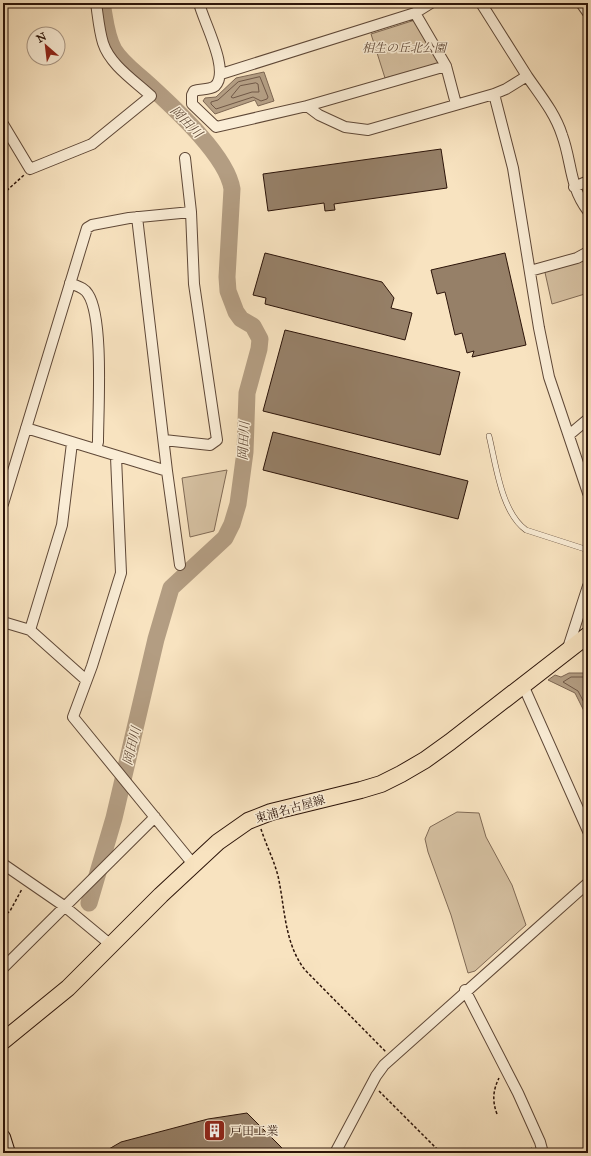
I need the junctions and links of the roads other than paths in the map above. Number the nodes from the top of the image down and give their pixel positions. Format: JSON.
{"nodes":[{"id":1,"x":96,"y":3,"type":"edge"},
{"id":2,"x":199,"y":3,"type":"edge"},
{"id":3,"x":431,"y":3,"type":"edge"},
{"id":4,"x":481,"y":3,"type":"edge"},
{"id":5,"x":581,"y":3,"type":"edge"},
{"id":6,"x":415,"y":13,"type":"junction"},
{"id":7,"x":588,"y":13,"type":"edge"},
{"id":8,"x":446,"y":66,"type":"junction"},
{"id":9,"x":221,"y":74,"type":"junction"},
{"id":10,"x":527,"y":76,"type":"junction"},
{"id":11,"x":494,"y":94,"type":"junction"},
{"id":12,"x":456,"y":104,"type":"junction"},
{"id":13,"x":307,"y":106,"type":"junction"},
{"id":14,"x":3,"y":124,"type":"edge"},
{"id":15,"x":185,"y":158,"type":"dead end"},
{"id":16,"x":588,"y":181,"type":"edge"},
{"id":17,"x":574,"y":187,"type":"junction"},
{"id":18,"x":588,"y":210,"type":"edge"},
{"id":19,"x":192,"y":212,"type":"junction"},
{"id":20,"x":137,"y":217,"type":"junction"},
{"id":21,"x":588,"y":252,"type":"edge"},
{"id":22,"x":530,"y":271,"type":"junction"},
{"id":23,"x":70,"y":283,"type":"junction"},
{"id":24,"x":588,"y":419,"type":"edge"},
{"id":25,"x":26,"y":428,"type":"junction"},
{"id":26,"x":569,"y":435,"type":"junction"},
{"id":27,"x":489,"y":436,"type":"dead end"},
{"id":28,"x":164,"y":440,"type":"junction"},
{"id":29,"x":72,"y":443,"type":"junction"},
{"id":30,"x":96,"y":450,"type":"junction"},
{"id":31,"x":116,"y":457,"type":"junction"},
{"id":32,"x":166,"y":471,"type":"junction"},
{"id":33,"x":588,"y":493,"type":"edge"},
{"id":34,"x":3,"y":504,"type":"edge"},
{"id":35,"x":588,"y":550,"type":"edge"},
{"id":36,"x":180,"y":565,"type":"dead end"},
{"id":37,"x":588,"y":586,"type":"edge"},
{"id":38,"x":3,"y":622,"type":"edge"},
{"id":39,"x":30,"y":630,"type":"junction"},
{"id":40,"x":588,"y":635,"type":"edge"},
{"id":41,"x":567,"y":652,"type":"junction"},
{"id":42,"x":86,"y":680,"type":"junction"},
{"id":43,"x":523,"y":685,"type":"junction"},
{"id":44,"x":155,"y":817,"type":"junction"},
{"id":45,"x":588,"y":831,"type":"edge"},
{"id":46,"x":3,"y":864,"type":"edge"},
{"id":47,"x":193,"y":864,"type":"junction"},
{"id":48,"x":588,"y":883,"type":"edge"},
{"id":49,"x":64,"y":906,"type":"junction"},
{"id":50,"x":111,"y":945,"type":"junction"},
{"id":51,"x":3,"y":968,"type":"edge"},
{"id":52,"x":465,"y":990,"type":"junction"},
{"id":53,"x":3,"y":1041,"type":"edge"},
{"id":54,"x":3,"y":1137,"type":"edge"},
{"id":55,"x":8,"y":1153,"type":"edge"},
{"id":56,"x":335,"y":1153,"type":"edge"},
{"id":57,"x":543,"y":1153,"type":"edge"}],
"edges":[{"from":1,"to":14,"type":"street"},
{"from":2,"to":9,"type":"street"},
{"from":3,"to":6,"type":"street"},
{"from":4,"to":10,"type":"street"},
{"from":5,"to":7,"type":"street"},
{"from":6,"to":8,"type":"street"},
{"from":6,"to":9,"type":"street"},
{"from":8,"to":12,"type":"street"},
{"from":8,"to":13,"type":"street"},
{"from":9,"to":13,"type":"street"},
{"from":10,"to":11,"type":"street"},
{"from":10,"to":17,"type":"street"},
{"from":11,"to":12,"type":"street"},
{"from":11,"to":22,"type":"street"},
{"from":12,"to":13,"type":"street"},
{"from":15,"to":19,"type":"street"},
{"from":16,"to":17,"type":"street"},
{"from":17,"to":18,"type":"street"},
{"from":19,"to":20,"type":"street"},
{"from":19,"to":28,"type":"street"},
{"from":20,"to":23,"type":"street"},
{"from":20,"to":28,"type":"street"},
{"from":21,"to":22,"type":"street"},
{"from":22,"to":26,"type":"street"},
{"from":23,"to":25,"type":"street"},
{"from":23,"to":30,"type":"street"},
{"from":24,"to":26,"type":"street"},
{"from":25,"to":29,"type":"street"},
{"from":25,"to":34,"type":"street"},
{"from":26,"to":33,"type":"street"},
{"from":27,"to":35,"type":"lane"},
{"from":28,"to":32,"type":"street"},
{"from":29,"to":30,"type":"street"},
{"from":29,"to":39,"type":"street"},
{"from":30,"to":31,"type":"street"},
{"from":31,"to":32,"type":"street"},
{"from":31,"to":42,"type":"street"},
{"from":32,"to":36,"type":"street"},
{"from":37,"to":41,"type":"street"},
{"from":38,"to":39,"type":"street"},
{"from":39,"to":42,"type":"street"},
{"from":40,"to":41,"type":"main road","name":"東浦名古屋線"},
{"from":41,"to":43,"type":"main road","name":"東浦名古屋線"},
{"from":42,"to":44,"type":"street"},
{"from":43,"to":45,"type":"street"},
{"from":43,"to":47,"type":"main road","name":"東浦名古屋線"},
{"from":44,"to":47,"type":"street"},
{"from":44,"to":49,"type":"street"},
{"from":46,"to":49,"type":"street"},
{"from":47,"to":50,"type":"main road","name":"東浦名古屋線"},
{"from":48,"to":52,"type":"street"},
{"from":49,"to":50,"type":"street"},
{"from":49,"to":51,"type":"street"},
{"from":50,"to":53,"type":"main road","name":"東浦名古屋線"},
{"from":52,"to":56,"type":"street"},
{"from":52,"to":57,"type":"street"},
{"from":54,"to":55,"type":"street"}]}
